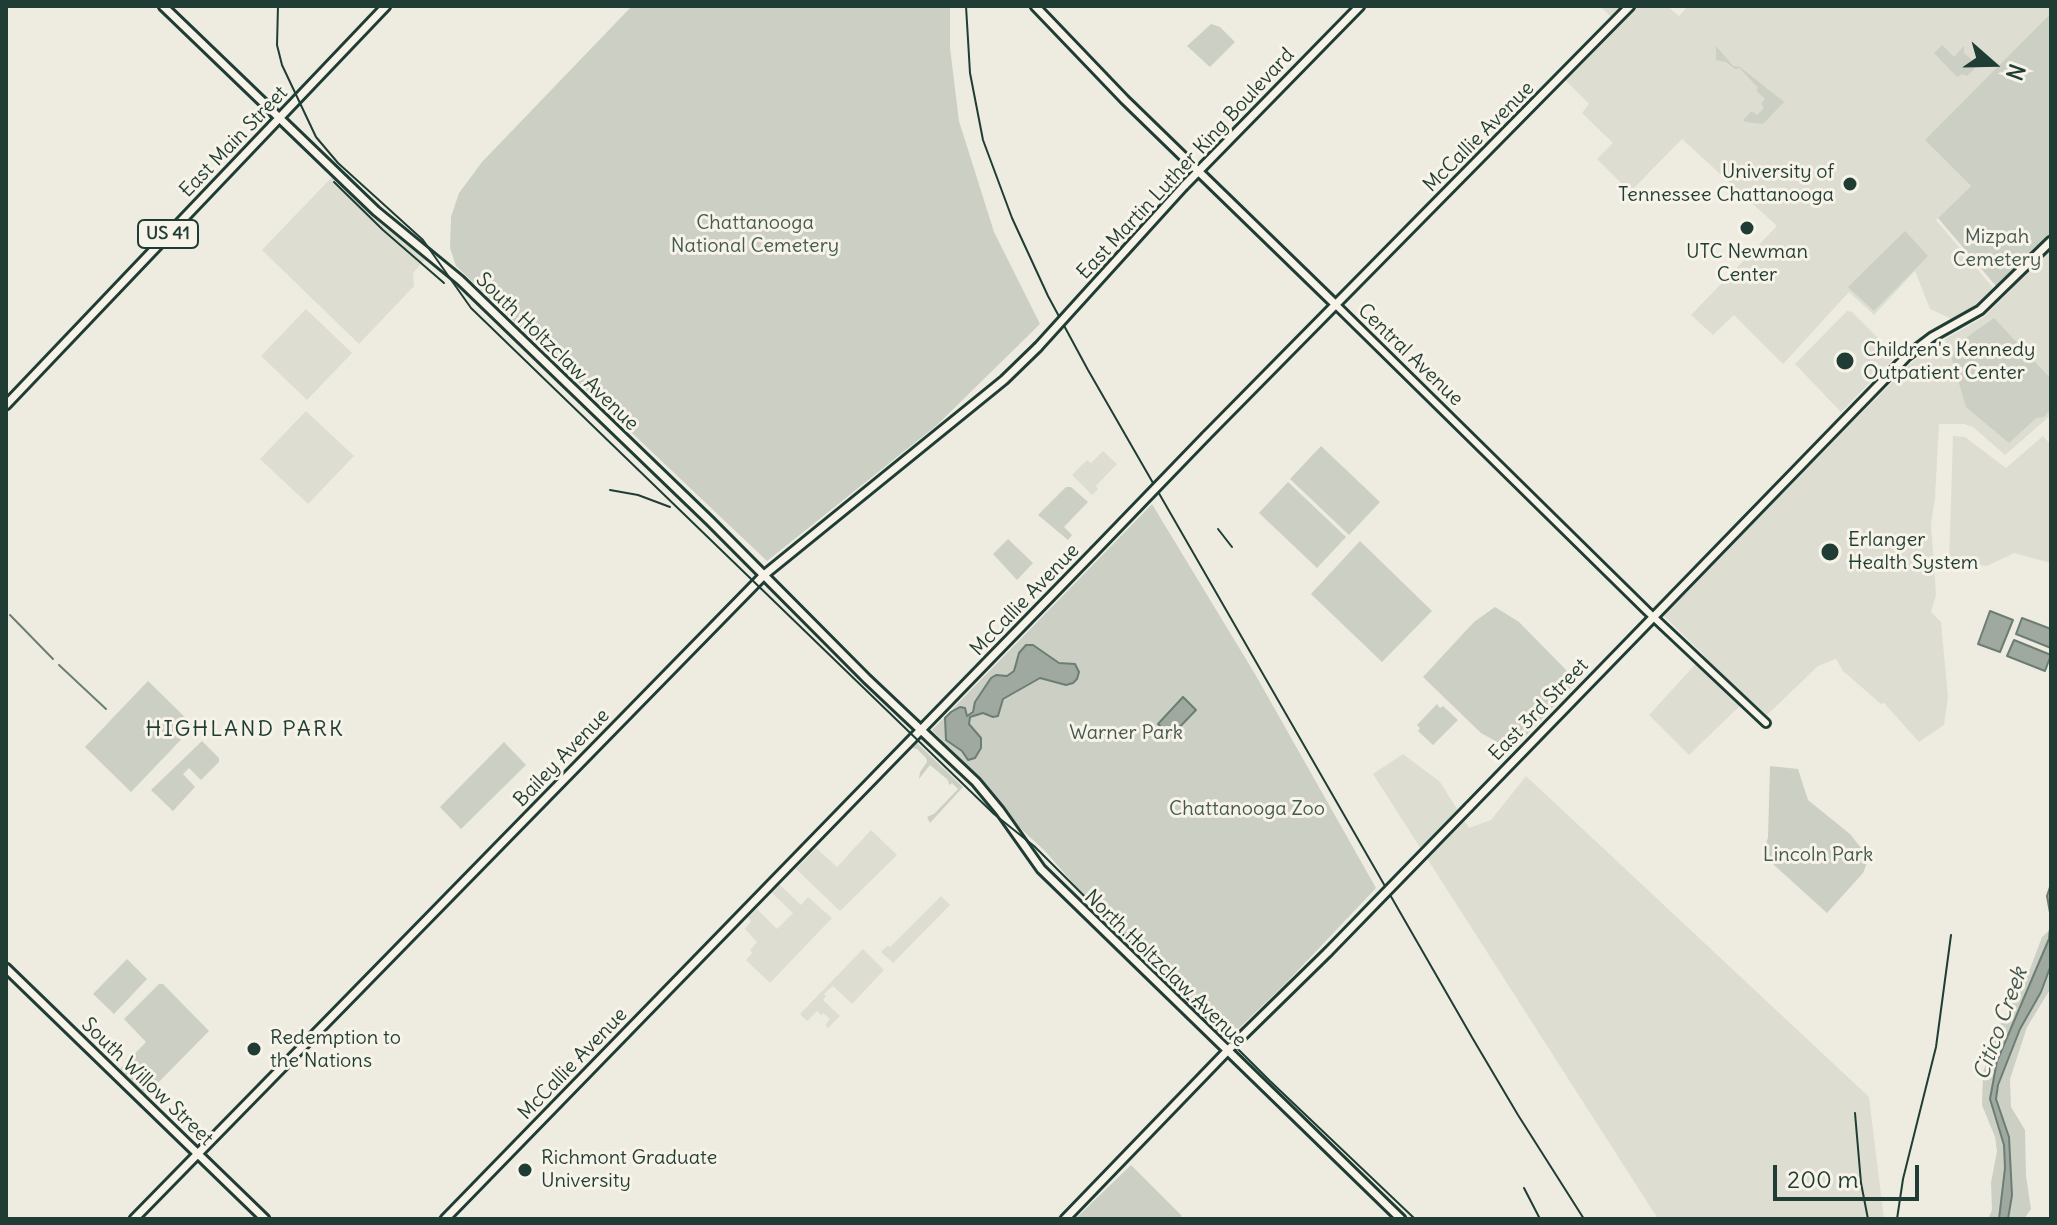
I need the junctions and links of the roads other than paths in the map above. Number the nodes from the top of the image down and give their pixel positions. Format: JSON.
{"nodes":[{"id":1,"x":163,"y":6,"type":"edge"},
{"id":2,"x":386,"y":6,"type":"edge"},
{"id":3,"x":1035,"y":6,"type":"edge"},
{"id":4,"x":1360,"y":6,"type":"edge"},
{"id":5,"x":1630,"y":6,"type":"edge"},
{"id":6,"x":280,"y":119,"type":"junction"},
{"id":7,"x":1198,"y":171,"type":"junction"},
{"id":8,"x":2051,"y":241,"type":"edge"},
{"id":9,"x":1336,"y":305,"type":"junction"},
{"id":10,"x":1038,"y":347,"type":"joint"},
{"id":11,"x":6,"y":405,"type":"edge"},
{"id":12,"x":764,"y":575,"type":"junction"},
{"id":13,"x":1652,"y":616,"type":"junction"},
{"id":14,"x":1766,"y":723,"type":"dead end"},
{"id":15,"x":921,"y":730,"type":"junction"},
{"id":16,"x":6,"y":968,"type":"edge"},
{"id":17,"x":1227,"y":1052,"type":"junction"},
{"id":18,"x":198,"y":1155,"type":"junction"},
{"id":19,"x":134,"y":1219,"type":"edge"},
{"id":20,"x":265,"y":1219,"type":"edge"},
{"id":21,"x":445,"y":1219,"type":"edge"},
{"id":22,"x":1065,"y":1219,"type":"edge"},
{"id":23,"x":1401,"y":1219,"type":"edge"}],
"edges":[{"from":1,"to":6,"type":"main road","name":"South Holtzclaw Avenue"},
{"from":2,"to":6,"type":"main road","name":"East Main Street","number":"US 41"},
{"from":3,"to":7,"type":"main road","name":"Central Avenue"},
{"from":4,"to":7,"type":"main road","name":"East Martin Luther King Boulevard"},
{"from":5,"to":9,"type":"main road","name":"McCallie Avenue"},
{"from":6,"to":11,"type":"main road","name":"East Main Street","number":"US 41"},
{"from":6,"to":12,"type":"main road","name":"South Holtzclaw Avenue"},
{"from":7,"to":9,"type":"main road","name":"Central Avenue"},
{"from":7,"to":10,"type":"main road","name":"East Martin Luther King Boulevard","bridge":true},
{"from":8,"to":13,"type":"main road","name":"East 3rd Street"},
{"from":9,"to":13,"type":"street","name":"Central Avenue"},
{"from":9,"to":15,"type":"main road","name":"McCallie Avenue","bridge":true},
{"from":10,"to":12,"type":"main road","name":"Bailey Avenue"},
{"from":12,"to":15,"type":"main road","name":"South Holtzclaw Avenue"},
{"from":12,"to":18,"type":"main road","name":"Bailey Avenue"},
{"from":13,"to":14,"type":"street","name":"Central Avenue"},
{"from":13,"to":17,"type":"main road","name":"East 3rd Street","bridge":true},
{"from":15,"to":17,"type":"main road","name":"North Holtzclaw Avenue"},
{"from":15,"to":21,"type":"main road","name":"McCallie Avenue"},
{"from":16,"to":18,"type":"main road","name":"South Willow Street"},
{"from":17,"to":22,"type":"main road","name":"East 3rd Street"},
{"from":17,"to":23,"type":"main road","name":"North Holtzclaw Avenue"},
{"from":18,"to":19,"type":"main road","name":"Bailey Avenue"},
{"from":18,"to":20,"type":"main road","name":"South Willow Street"}]}
